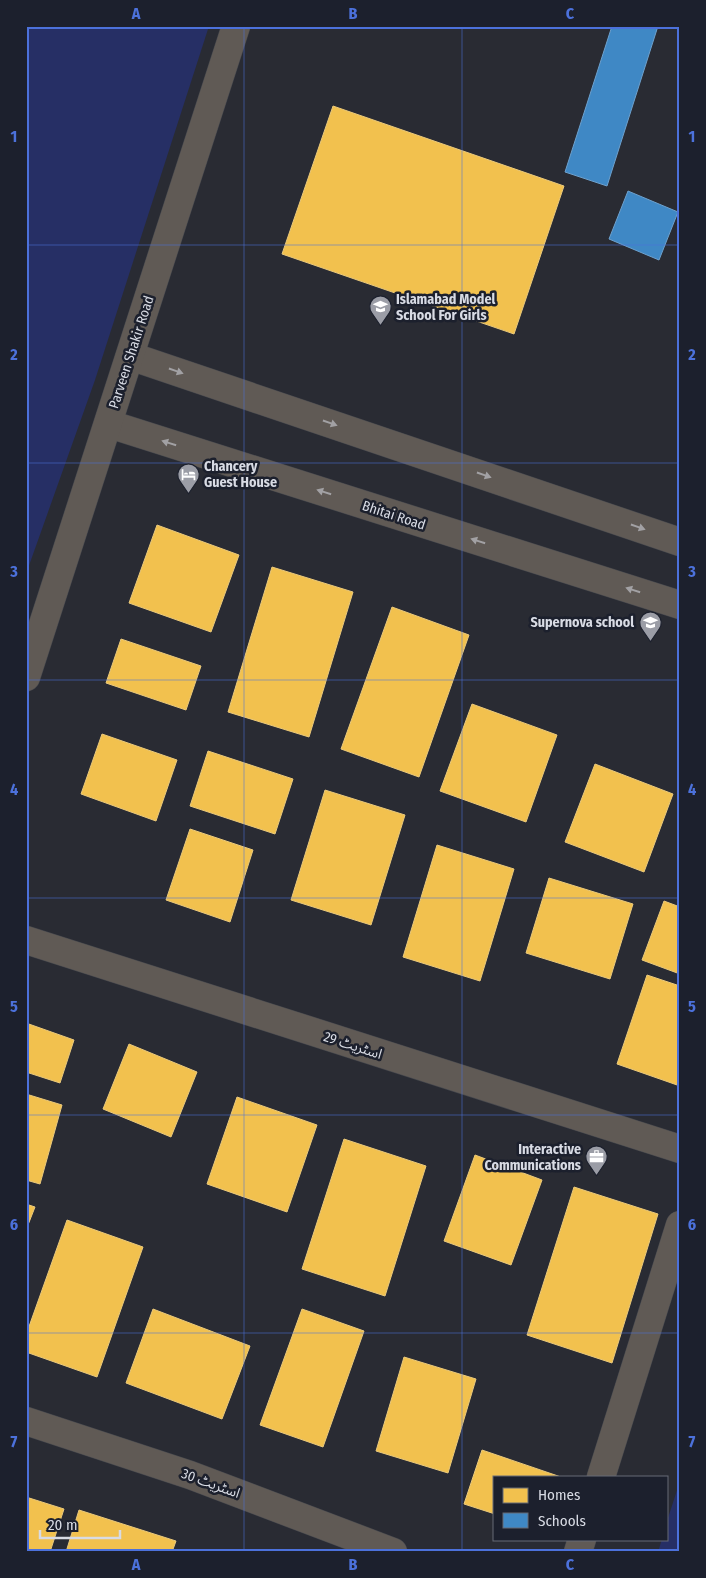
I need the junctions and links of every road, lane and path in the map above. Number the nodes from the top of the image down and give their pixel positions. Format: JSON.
{"nodes":[{"id":1,"x":236,"y":26,"type":"edge"},
{"id":2,"x":130,"y":356,"type":"junction"},
{"id":3,"x":109,"y":424,"type":"junction"},
{"id":4,"x":680,"y":542,"type":"edge"},
{"id":5,"x":680,"y":605,"type":"edge"},
{"id":6,"x":26,"y":677,"type":"edge"},
{"id":7,"x":26,"y":940,"type":"edge"},
{"id":8,"x":680,"y":1149,"type":"edge"},
{"id":9,"x":680,"y":1225,"type":"edge"},
{"id":10,"x":26,"y":1421,"type":"edge"},
{"id":11,"x":601,"y":1476,"type":"edge"},
{"id":12,"x":582,"y":1540,"type":"edge"},
{"id":13,"x":393,"y":1552,"type":"edge"},
{"id":14,"x":578,"y":1552,"type":"edge"}],
"edges":[{"from":1,"to":2,"type":"street","name":"Parveen Shakir Road"},
{"from":2,"to":3,"type":"street","name":"Parveen Shakir Road"},
{"from":2,"to":4,"type":"street","one_way":true},
{"from":5,"to":3,"type":"street","name":"Bhitai Road","one_way":true},
{"from":3,"to":6,"type":"street","name":"Parveen Shakir Road"},
{"from":7,"to":8,"type":"street","name":"اسٹریٹ 29"},
{"from":9,"to":11,"type":"street"},
{"from":10,"to":13,"type":"street","name":"اسٹریٹ 30"},
{"from":12,"to":14,"type":"street"}]}
